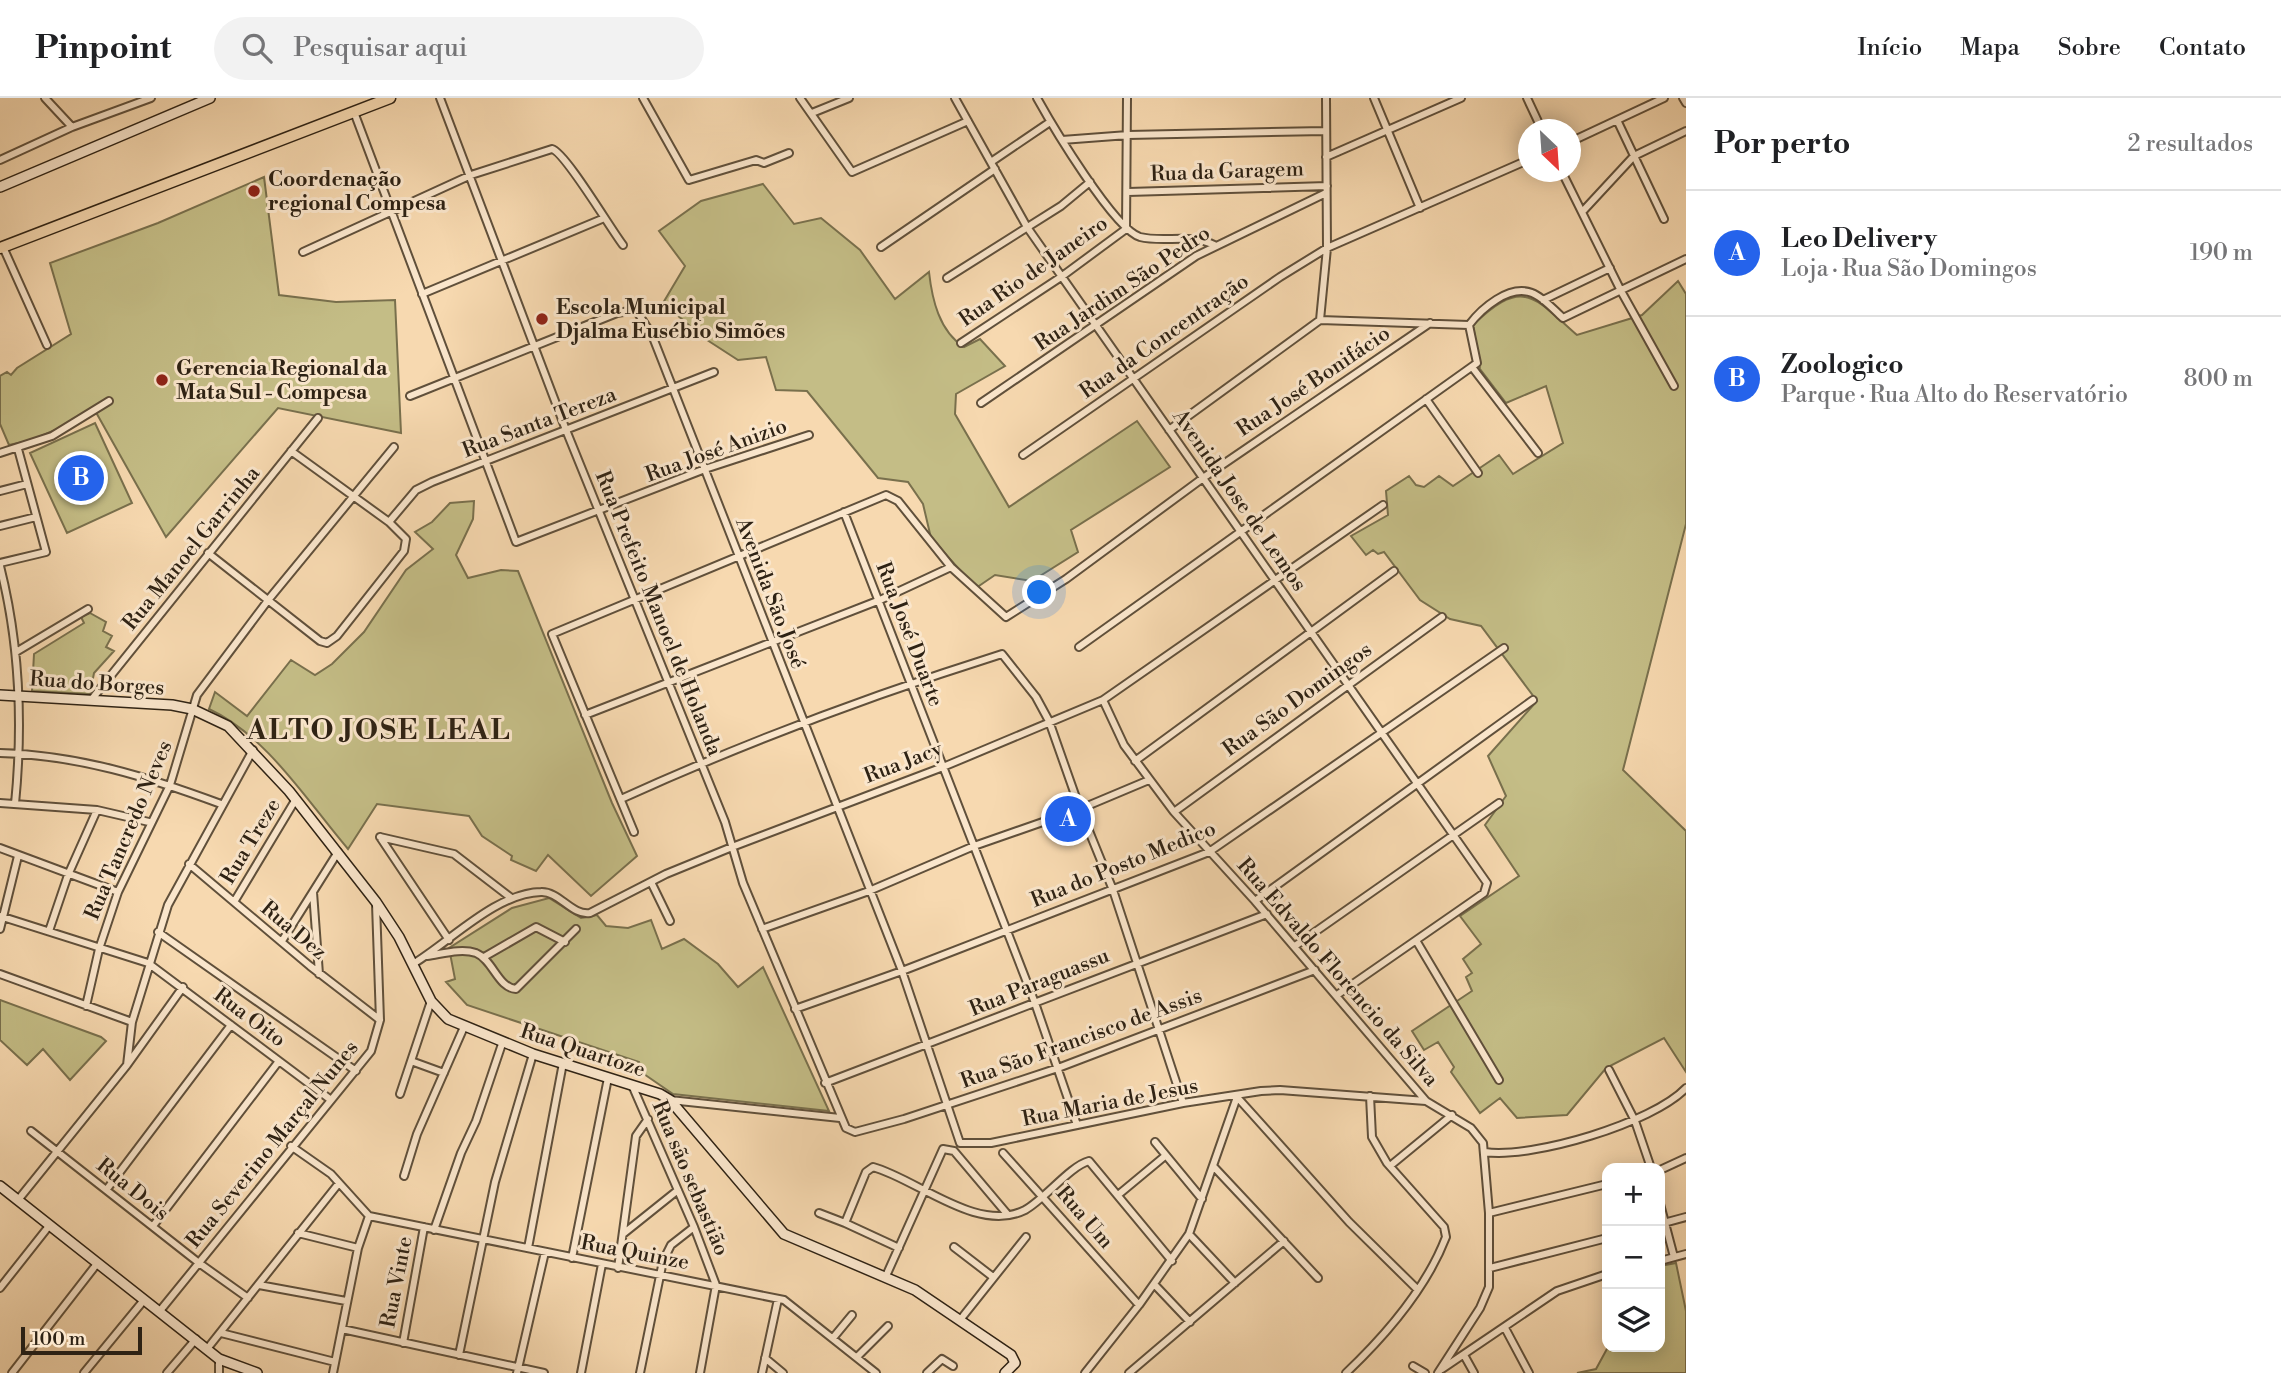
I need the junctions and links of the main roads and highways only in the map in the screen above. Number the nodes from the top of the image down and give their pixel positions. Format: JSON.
{"nodes":[{"id":1,"x":390,"y":98,"type":"edge"},
{"id":2,"x":1,"y":247,"type":"edge"}],
"edges":[{"from":1,"to":2,"type":"main road"}]}
